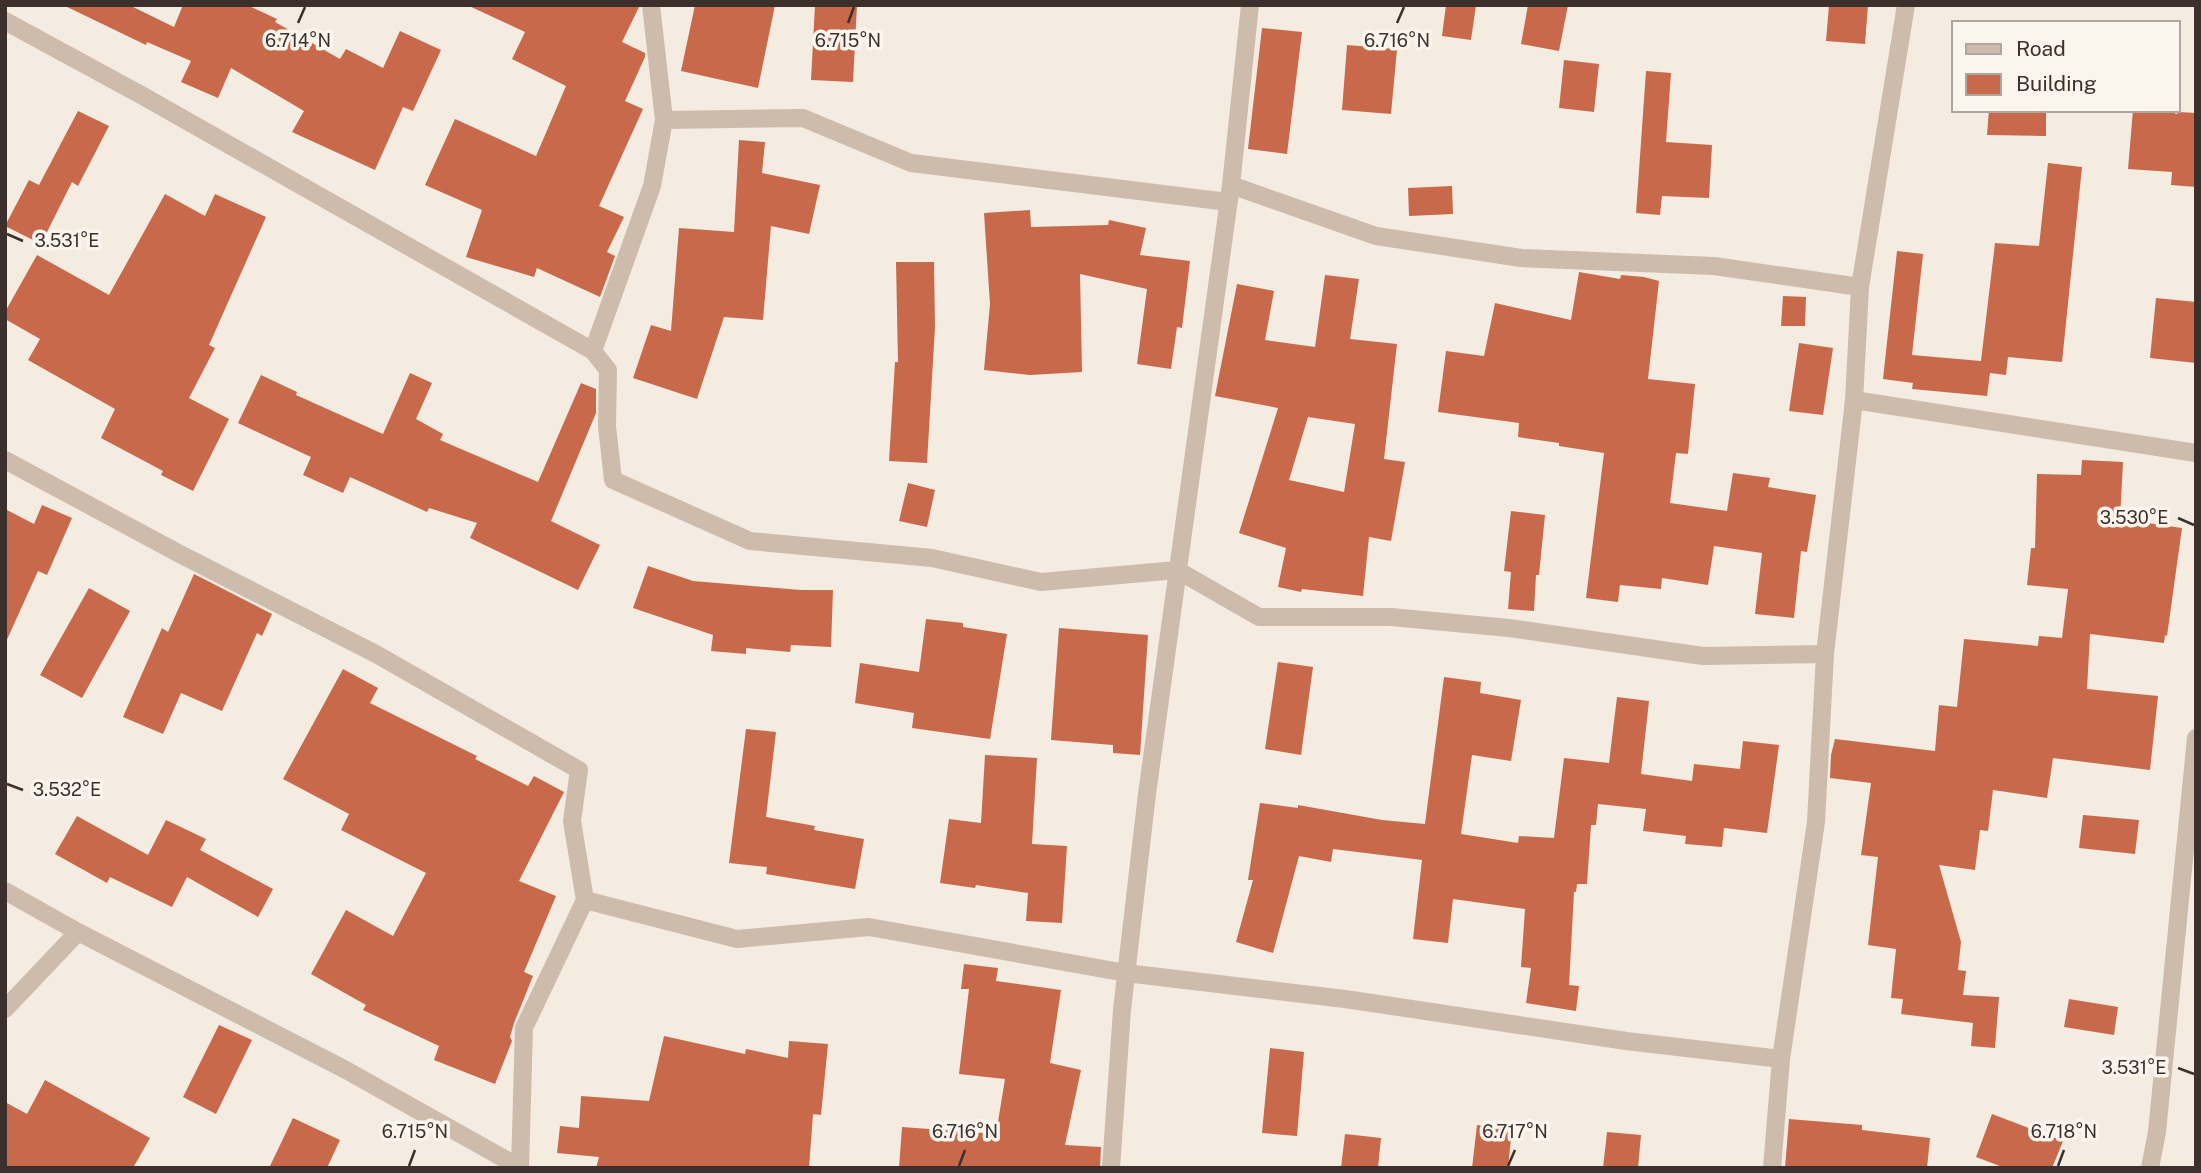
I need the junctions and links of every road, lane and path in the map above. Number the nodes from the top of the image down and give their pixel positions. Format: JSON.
{"nodes":[{"id":1,"x":651,"y":5,"type":"edge"},
{"id":2,"x":1250,"y":5,"type":"edge"},
{"id":3,"x":1906,"y":5,"type":"edge"},
{"id":4,"x":5,"y":22,"type":"edge"},
{"id":5,"x":664,"y":120,"type":"junction"},
{"id":6,"x":1230,"y":194,"type":"junction"},
{"id":7,"x":1860,"y":287,"type":"junction"},
{"id":8,"x":593,"y":351,"type":"junction"},
{"id":9,"x":1854,"y":400,"type":"junction"},
{"id":10,"x":2196,"y":453,"type":"edge"},
{"id":11,"x":5,"y":460,"type":"edge"},
{"id":12,"x":1177,"y":570,"type":"junction"},
{"id":13,"x":1825,"y":654,"type":"junction"},
{"id":14,"x":2196,"y":738,"type":"edge"},
{"id":15,"x":5,"y":891,"type":"edge"},
{"id":16,"x":585,"y":900,"type":"junction"},
{"id":17,"x":78,"y":932,"type":"junction"},
{"id":18,"x":1126,"y":973,"type":"junction"},
{"id":19,"x":5,"y":1009,"type":"edge"},
{"id":20,"x":1781,"y":1059,"type":"junction"},
{"id":21,"x":520,"y":1168,"type":"edge"},
{"id":22,"x":1111,"y":1168,"type":"edge"},
{"id":23,"x":1772,"y":1168,"type":"edge"},
{"id":24,"x":2150,"y":1168,"type":"edge"}],
"edges":[{"from":1,"to":5,"type":"street"},
{"from":2,"to":6,"type":"street"},
{"from":3,"to":7,"type":"street"},
{"from":4,"to":8,"type":"street"},
{"from":5,"to":6,"type":"street"},
{"from":5,"to":8,"type":"street"},
{"from":6,"to":7,"type":"street"},
{"from":6,"to":12,"type":"street"},
{"from":7,"to":9,"type":"street"},
{"from":8,"to":12,"type":"street"},
{"from":9,"to":10,"type":"street"},
{"from":9,"to":13,"type":"street"},
{"from":11,"to":16,"type":"street"},
{"from":12,"to":13,"type":"street"},
{"from":12,"to":18,"type":"street"},
{"from":13,"to":20,"type":"street"},
{"from":14,"to":24,"type":"street"},
{"from":15,"to":17,"type":"street"},
{"from":16,"to":18,"type":"street"},
{"from":16,"to":21,"type":"street"},
{"from":17,"to":19,"type":"street"},
{"from":17,"to":21,"type":"street"},
{"from":18,"to":20,"type":"street"},
{"from":18,"to":22,"type":"street"},
{"from":20,"to":23,"type":"street"}]}
